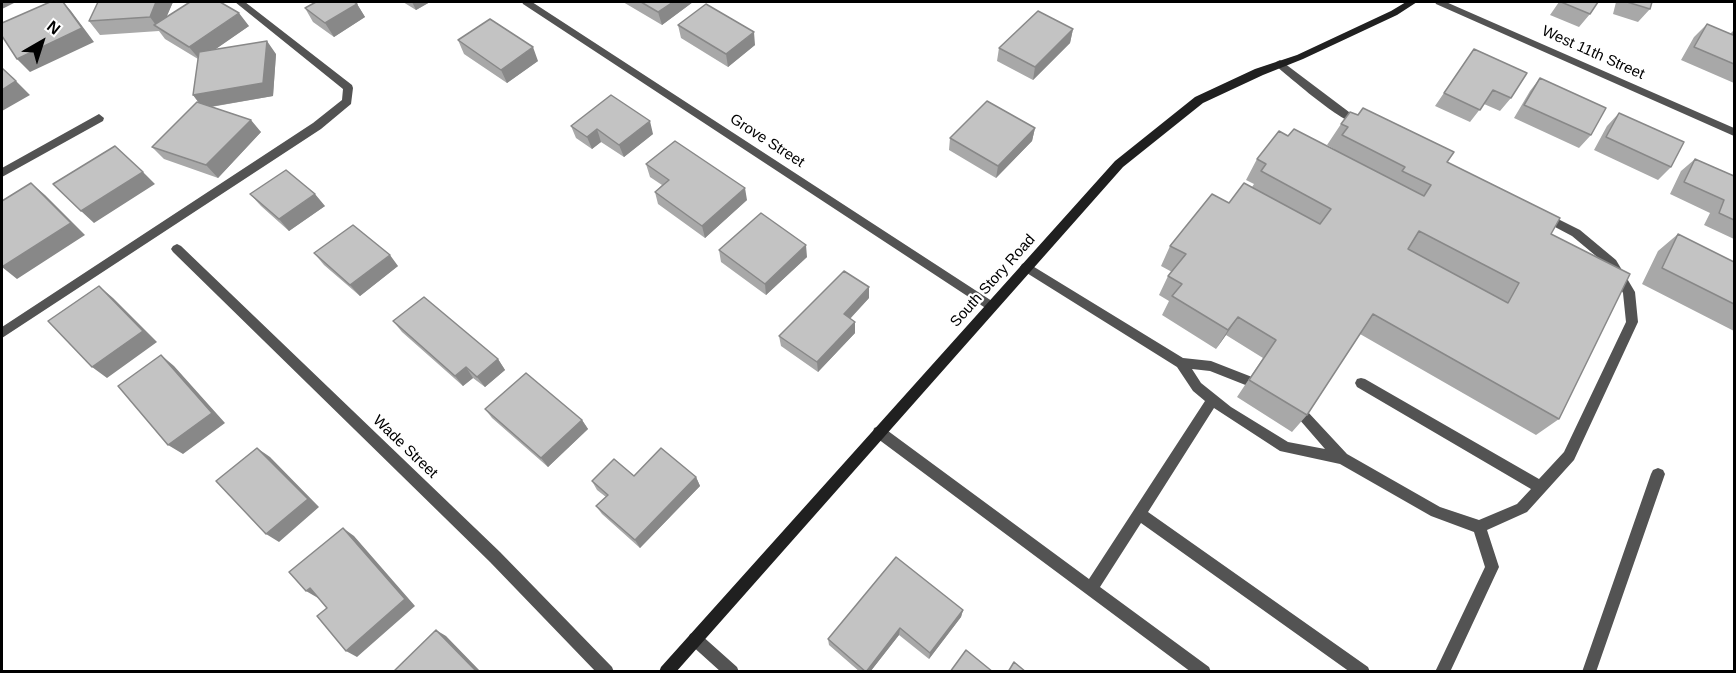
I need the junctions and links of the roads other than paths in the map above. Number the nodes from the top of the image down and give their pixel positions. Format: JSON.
{"nodes":[{"id":1,"x":239,"y":2,"type":"edge"},
{"id":2,"x":526,"y":2,"type":"edge"},
{"id":3,"x":1412,"y":2,"type":"edge"},
{"id":4,"x":1439,"y":2,"type":"edge"},
{"id":5,"x":1280,"y":64,"type":"junction"},
{"id":6,"x":99,"y":118,"type":"dead end"},
{"id":7,"x":1376,"y":131,"type":"edge"},
{"id":8,"x":1734,"y":132,"type":"edge"},
{"id":9,"x":2,"y":173,"type":"edge"},
{"id":10,"x":1534,"y":211,"type":"edge"},
{"id":11,"x":177,"y":249,"type":"dead end"},
{"id":12,"x":1026,"y":267,"type":"junction"},
{"id":13,"x":991,"y":306,"type":"junction"},
{"id":14,"x":2,"y":333,"type":"edge"},
{"id":15,"x":1181,"y":363,"type":"junction"},
{"id":16,"x":1248,"y":381,"type":"edge"},
{"id":17,"x":1361,"y":383,"type":"dead end"},
{"id":18,"x":1213,"y":400,"type":"junction"},
{"id":19,"x":1303,"y":415,"type":"edge"},
{"id":20,"x":879,"y":432,"type":"junction"},
{"id":21,"x":1342,"y":458,"type":"junction"},
{"id":22,"x":1658,"y":474,"type":"dead end"},
{"id":23,"x":1542,"y":488,"type":"junction"},
{"id":24,"x":1139,"y":514,"type":"junction"},
{"id":25,"x":1479,"y":527,"type":"junction"},
{"id":26,"x":1091,"y":589,"type":"junction"},
{"id":27,"x":695,"y":639,"type":"junction"},
{"id":28,"x":607,"y":672,"type":"edge"},
{"id":29,"x":666,"y":672,"type":"edge"},
{"id":30,"x":732,"y":672,"type":"edge"},
{"id":31,"x":1204,"y":672,"type":"edge"},
{"id":32,"x":1363,"y":672,"type":"edge"},
{"id":33,"x":1442,"y":672,"type":"edge"},
{"id":34,"x":1589,"y":672,"type":"edge"}],
"edges":[{"from":1,"to":14,"type":"street"},
{"from":2,"to":13,"type":"street","name":"Grove Street"},
{"from":3,"to":5,"type":"main road","name":"South Story Road"},
{"from":4,"to":8,"type":"street","name":"West 11th Street"},
{"from":5,"to":7,"type":"street"},
{"from":5,"to":12,"type":"main road","name":"South Story Road"},
{"from":6,"to":9,"type":"street"},
{"from":10,"to":23,"type":"street"},
{"from":11,"to":28,"type":"street","name":"Wade Street"},
{"from":12,"to":13,"type":"main road","name":"South Story Road"},
{"from":12,"to":15,"type":"street"},
{"from":13,"to":20,"type":"main road","name":"South Story Road"},
{"from":15,"to":16,"type":"street"},
{"from":15,"to":18,"type":"street"},
{"from":17,"to":23,"type":"street"},
{"from":18,"to":21,"type":"street"},
{"from":18,"to":24,"type":"street"},
{"from":19,"to":21,"type":"street"},
{"from":20,"to":26,"type":"street"},
{"from":20,"to":27,"type":"main road","name":"South Story Road"},
{"from":21,"to":25,"type":"street"},
{"from":22,"to":34,"type":"street"},
{"from":23,"to":25,"type":"street"},
{"from":24,"to":26,"type":"street"},
{"from":24,"to":32,"type":"street"},
{"from":25,"to":33,"type":"street"},
{"from":26,"to":31,"type":"street"},
{"from":27,"to":29,"type":"main road","name":"South Story Road"},
{"from":27,"to":30,"type":"street"}]}
